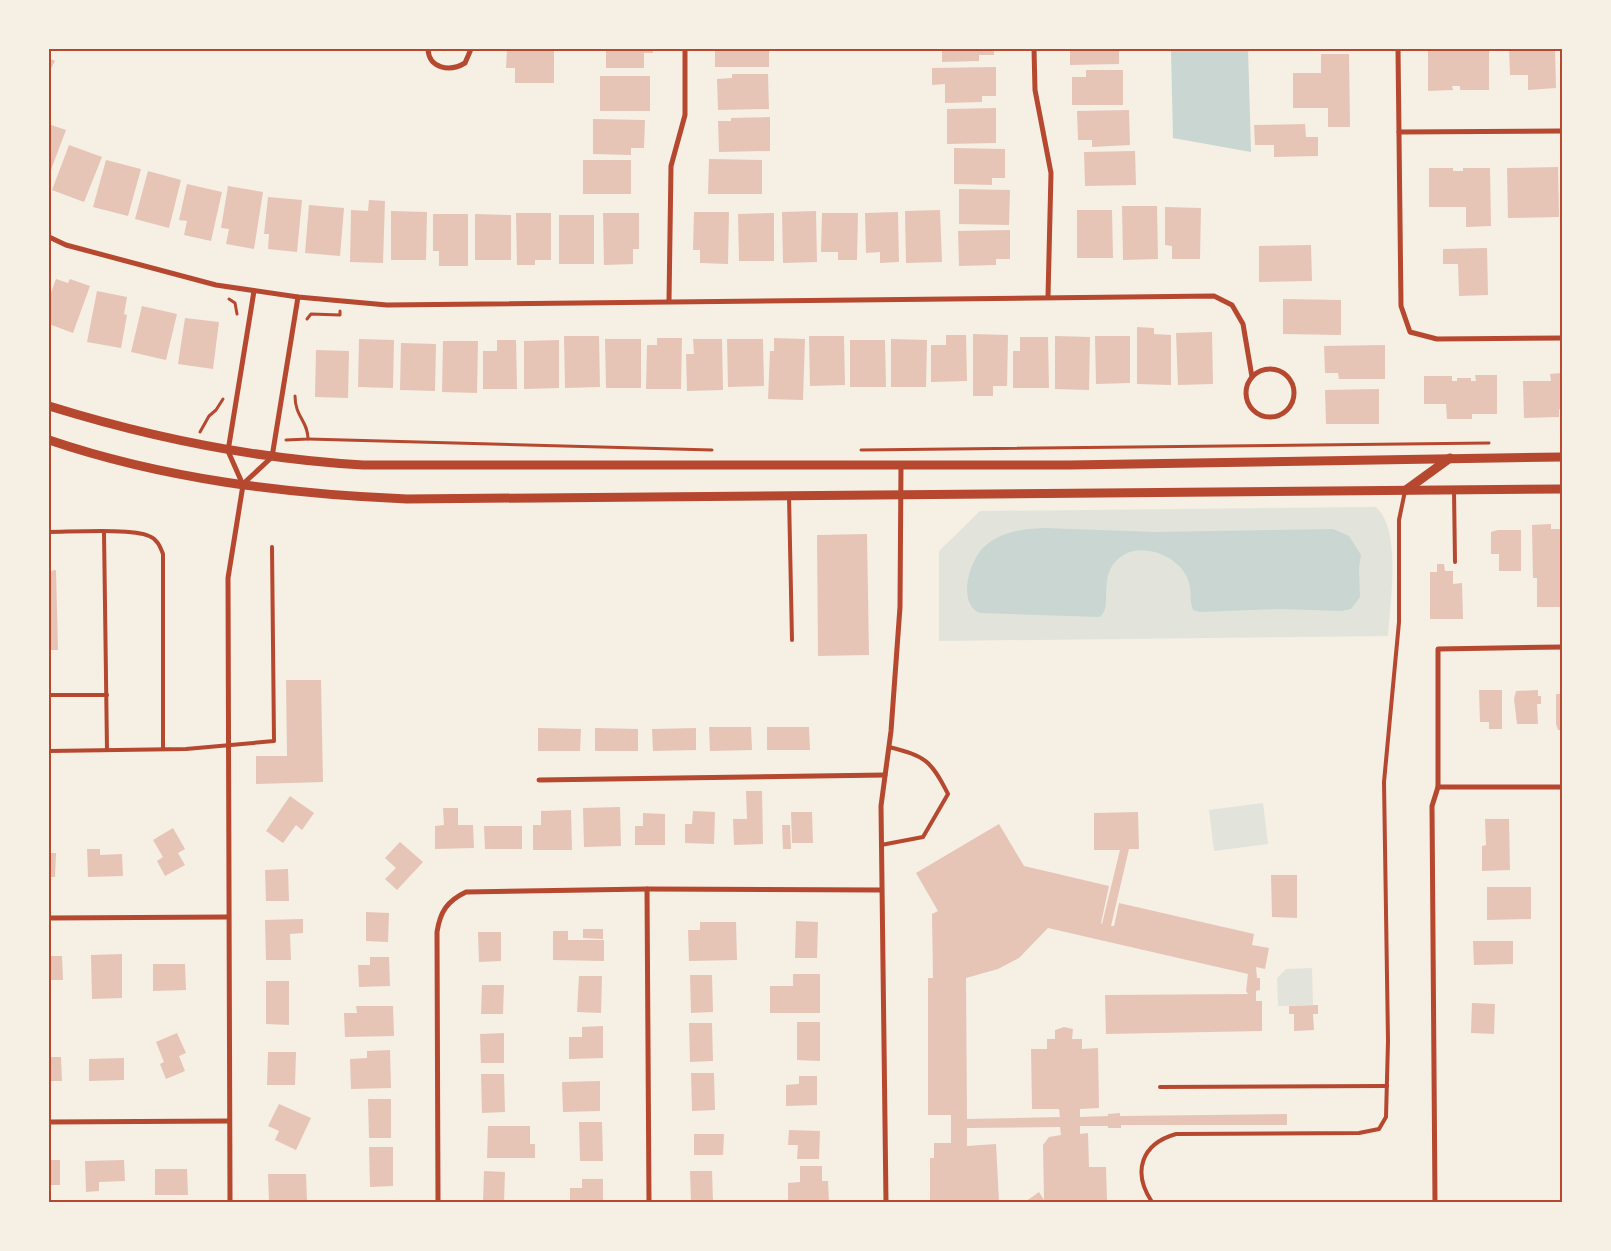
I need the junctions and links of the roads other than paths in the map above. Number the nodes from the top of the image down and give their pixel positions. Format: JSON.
{"nodes":[{"id":1,"x":428,"y":49,"type":"edge"},
{"id":2,"x":471,"y":49,"type":"edge"},
{"id":3,"x":685,"y":49,"type":"edge"},
{"id":4,"x":1034,"y":49,"type":"edge"},
{"id":5,"x":1398,"y":49,"type":"edge"},
{"id":6,"x":1562,"y":131,"type":"edge"},
{"id":7,"x":1399,"y":132,"type":"junction"},
{"id":8,"x":49,"y":237,"type":"edge"},
{"id":9,"x":254,"y":291,"type":"junction"},
{"id":10,"x":298,"y":297,"type":"junction"},
{"id":11,"x":1048,"y":297,"type":"junction"},
{"id":12,"x":669,"y":301,"type":"junction"},
{"id":13,"x":1562,"y":338,"type":"edge"},
{"id":14,"x":1252,"y":377,"type":"junction"},
{"id":15,"x":49,"y":406,"type":"edge"},
{"id":16,"x":49,"y":440,"type":"edge"},
{"id":17,"x":228,"y":451,"type":"junction"},
{"id":18,"x":272,"y":457,"type":"junction"},
{"id":19,"x":1562,"y":457,"type":"edge"},
{"id":20,"x":1450,"y":458,"type":"junction"},
{"id":21,"x":901,"y":464,"type":"junction"},
{"id":22,"x":242,"y":485,"type":"junction"},
{"id":23,"x":1562,"y":489,"type":"edge"},
{"id":24,"x":1454,"y":490,"type":"junction"},
{"id":25,"x":1405,"y":491,"type":"junction"},
{"id":26,"x":902,"y":495,"type":"junction"},
{"id":27,"x":789,"y":496,"type":"junction"},
{"id":28,"x":49,"y":532,"type":"edge"},
{"id":29,"x":104,"y":532,"type":"junction"},
{"id":30,"x":272,"y":547,"type":"dead end"},
{"id":31,"x":1455,"y":562,"type":"dead end"},
{"id":32,"x":792,"y":640,"type":"dead end"},
{"id":33,"x":1562,"y":646,"type":"edge"},
{"id":34,"x":49,"y":695,"type":"edge"},
{"id":35,"x":107,"y":695,"type":"junction"},
{"id":36,"x":228,"y":746,"type":"junction"},
{"id":37,"x":889,"y":747,"type":"junction"},
{"id":38,"x":163,"y":749,"type":"junction"},
{"id":39,"x":107,"y":750,"type":"junction"},
{"id":40,"x":49,"y":751,"type":"edge"},
{"id":41,"x":885,"y":775,"type":"junction"},
{"id":42,"x":539,"y":780,"type":"dead end"},
{"id":43,"x":1438,"y":786,"type":"junction"},
{"id":44,"x":1562,"y":787,"type":"edge"},
{"id":45,"x":882,"y":845,"type":"junction"},
{"id":46,"x":647,"y":890,"type":"junction"},
{"id":47,"x":882,"y":890,"type":"junction"},
{"id":48,"x":228,"y":917,"type":"junction"},
{"id":49,"x":49,"y":918,"type":"edge"},
{"id":50,"x":1387,"y":1086,"type":"junction"},
{"id":51,"x":1160,"y":1087,"type":"dead end"},
{"id":52,"x":230,"y":1121,"type":"junction"},
{"id":53,"x":49,"y":1122,"type":"edge"},
{"id":54,"x":230,"y":1202,"type":"edge"},
{"id":55,"x":438,"y":1202,"type":"edge"},
{"id":56,"x":649,"y":1202,"type":"edge"},
{"id":57,"x":886,"y":1202,"type":"edge"},
{"id":58,"x":1152,"y":1202,"type":"edge"},
{"id":59,"x":1435,"y":1202,"type":"edge"}],
"edges":[{"from":1,"to":2,"type":"street"},
{"from":3,"to":12,"type":"street"},
{"from":4,"to":11,"type":"street"},
{"from":5,"to":7,"type":"street"},
{"from":6,"to":7,"type":"street"},
{"from":7,"to":13,"type":"street"},
{"from":8,"to":9,"type":"street"},
{"from":9,"to":10,"type":"street"},
{"from":9,"to":17,"type":"street"},
{"from":10,"to":12,"type":"street"},
{"from":10,"to":18,"type":"street"},
{"from":11,"to":12,"type":"street"},
{"from":11,"to":14,"type":"street"},
{"from":14,"to":14,"type":"street"},
{"from":15,"to":17,"type":"street"},
{"from":16,"to":22,"type":"street"},
{"from":17,"to":18,"type":"street"},
{"from":17,"to":22,"type":"street"},
{"from":18,"to":21,"type":"street"},
{"from":18,"to":22,"type":"street"},
{"from":19,"to":20,"type":"street"},
{"from":20,"to":21,"type":"street"},
{"from":20,"to":25,"type":"street"},
{"from":21,"to":26,"type":"street"},
{"from":22,"to":27,"type":"street"},
{"from":22,"to":36,"type":"street"},
{"from":23,"to":24,"type":"street"},
{"from":24,"to":25,"type":"street"},
{"from":24,"to":31,"type":"lane"},
{"from":25,"to":26,"type":"street"},
{"from":25,"to":50,"type":"lane"},
{"from":26,"to":27,"type":"street"},
{"from":26,"to":37,"type":"street"},
{"from":27,"to":32,"type":"lane"},
{"from":28,"to":29,"type":"lane"},
{"from":29,"to":35,"type":"lane"},
{"from":29,"to":38,"type":"lane"},
{"from":30,"to":36,"type":"lane"},
{"from":33,"to":43,"type":"street"},
{"from":34,"to":35,"type":"lane"},
{"from":35,"to":39,"type":"lane"},
{"from":36,"to":38,"type":"lane"},
{"from":36,"to":48,"type":"street"},
{"from":37,"to":41,"type":"street"},
{"from":37,"to":45,"type":"lane"},
{"from":38,"to":39,"type":"lane"},
{"from":39,"to":40,"type":"lane"},
{"from":41,"to":42,"type":"street"},
{"from":41,"to":45,"type":"street"},
{"from":43,"to":44,"type":"street"},
{"from":43,"to":59,"type":"street"},
{"from":45,"to":47,"type":"street"},
{"from":46,"to":47,"type":"street"},
{"from":46,"to":55,"type":"street"},
{"from":46,"to":56,"type":"street"},
{"from":47,"to":57,"type":"street"},
{"from":48,"to":49,"type":"street"},
{"from":48,"to":52,"type":"street"},
{"from":50,"to":51,"type":"lane"},
{"from":50,"to":58,"type":"lane"},
{"from":52,"to":53,"type":"street"},
{"from":52,"to":54,"type":"street"}]}
